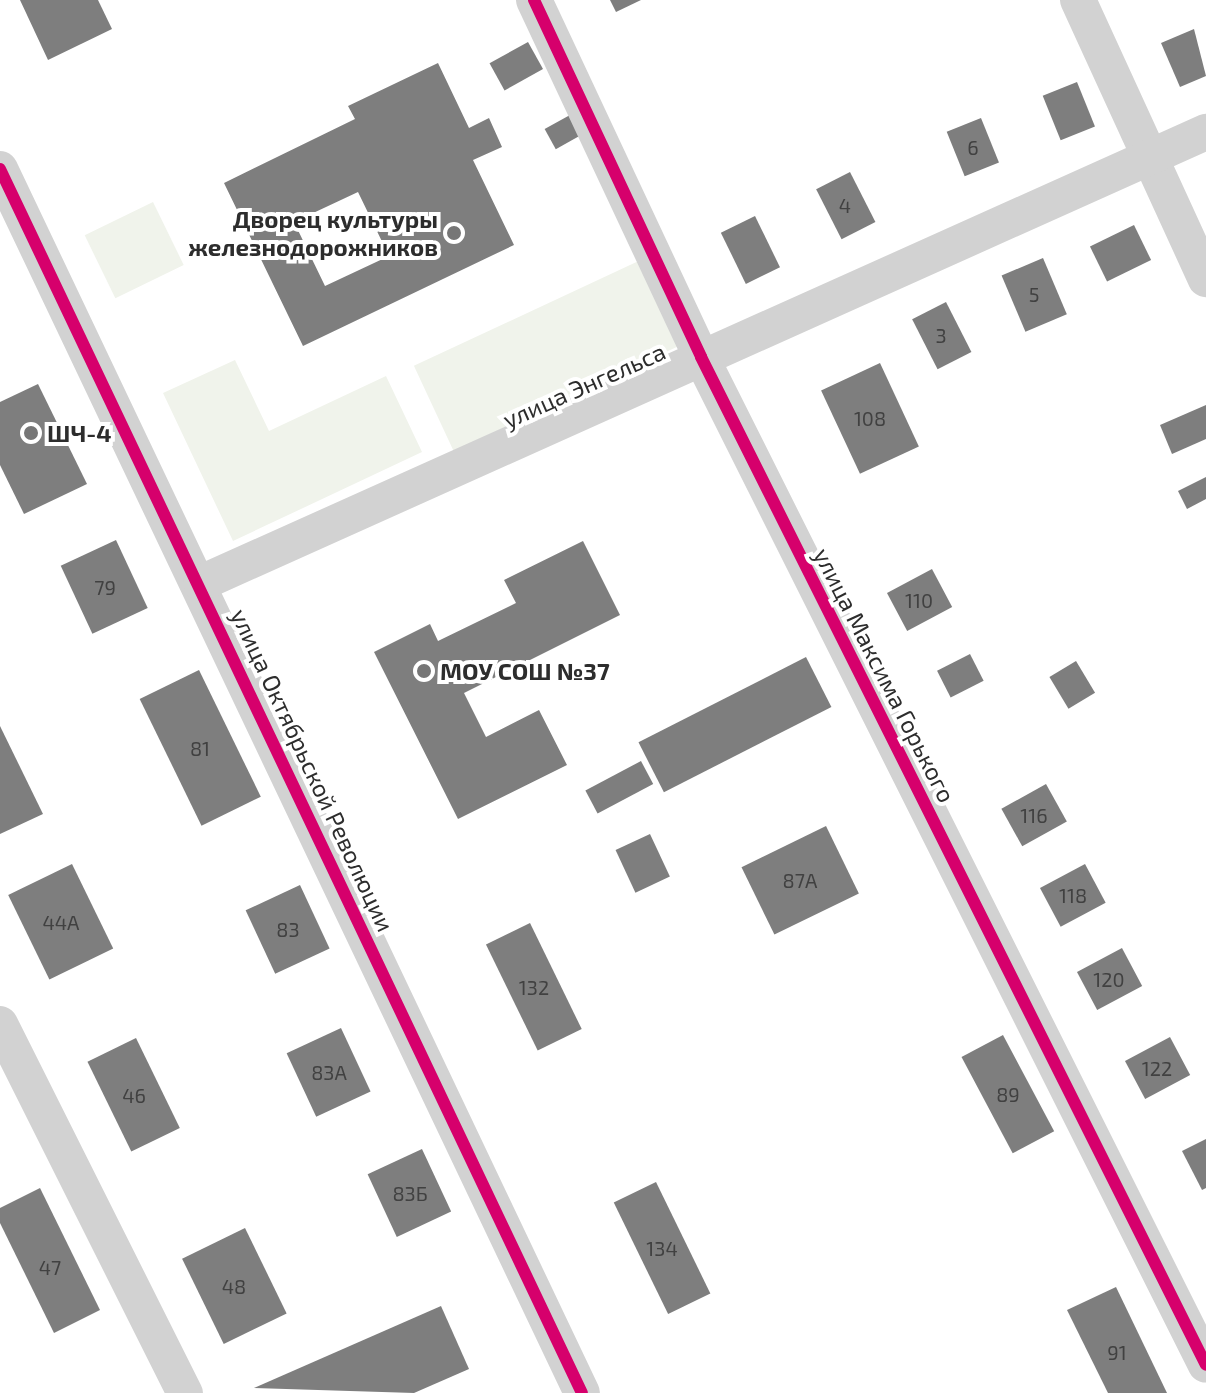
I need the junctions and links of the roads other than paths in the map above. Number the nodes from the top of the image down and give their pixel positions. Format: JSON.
{"nodes":[{"id":1,"x":534,"y":0,"type":"edge"},
{"id":2,"x":1078,"y":0,"type":"edge"},
{"id":3,"x":1206,"y":132,"type":"edge"},
{"id":4,"x":1150,"y":157,"type":"junction"},
{"id":5,"x":0,"y":169,"type":"edge"},
{"id":6,"x":1206,"y":279,"type":"edge"},
{"id":7,"x":701,"y":357,"type":"junction"},
{"id":8,"x":201,"y":583,"type":"junction"},
{"id":9,"x":0,"y":1024,"type":"edge"},
{"id":10,"x":1206,"y":1365,"type":"edge"},
{"id":11,"x":185,"y":1393,"type":"edge"},
{"id":12,"x":582,"y":1393,"type":"edge"}],
"edges":[{"from":1,"to":7,"type":"street","name":"улица Максима Горького"},
{"from":2,"to":4,"type":"street"},
{"from":3,"to":4,"type":"street","name":"улица Энгельса"},
{"from":4,"to":6,"type":"street"},
{"from":4,"to":7,"type":"street","name":"улица Энгельса"},
{"from":5,"to":8,"type":"street","name":"улица Октябрьской Революции"},
{"from":7,"to":8,"type":"street","name":"улица Энгельса"},
{"from":7,"to":10,"type":"street","name":"улица Максима Горького"},
{"from":8,"to":12,"type":"street","name":"улица Октябрьской Революции"},
{"from":9,"to":11,"type":"street"}]}
